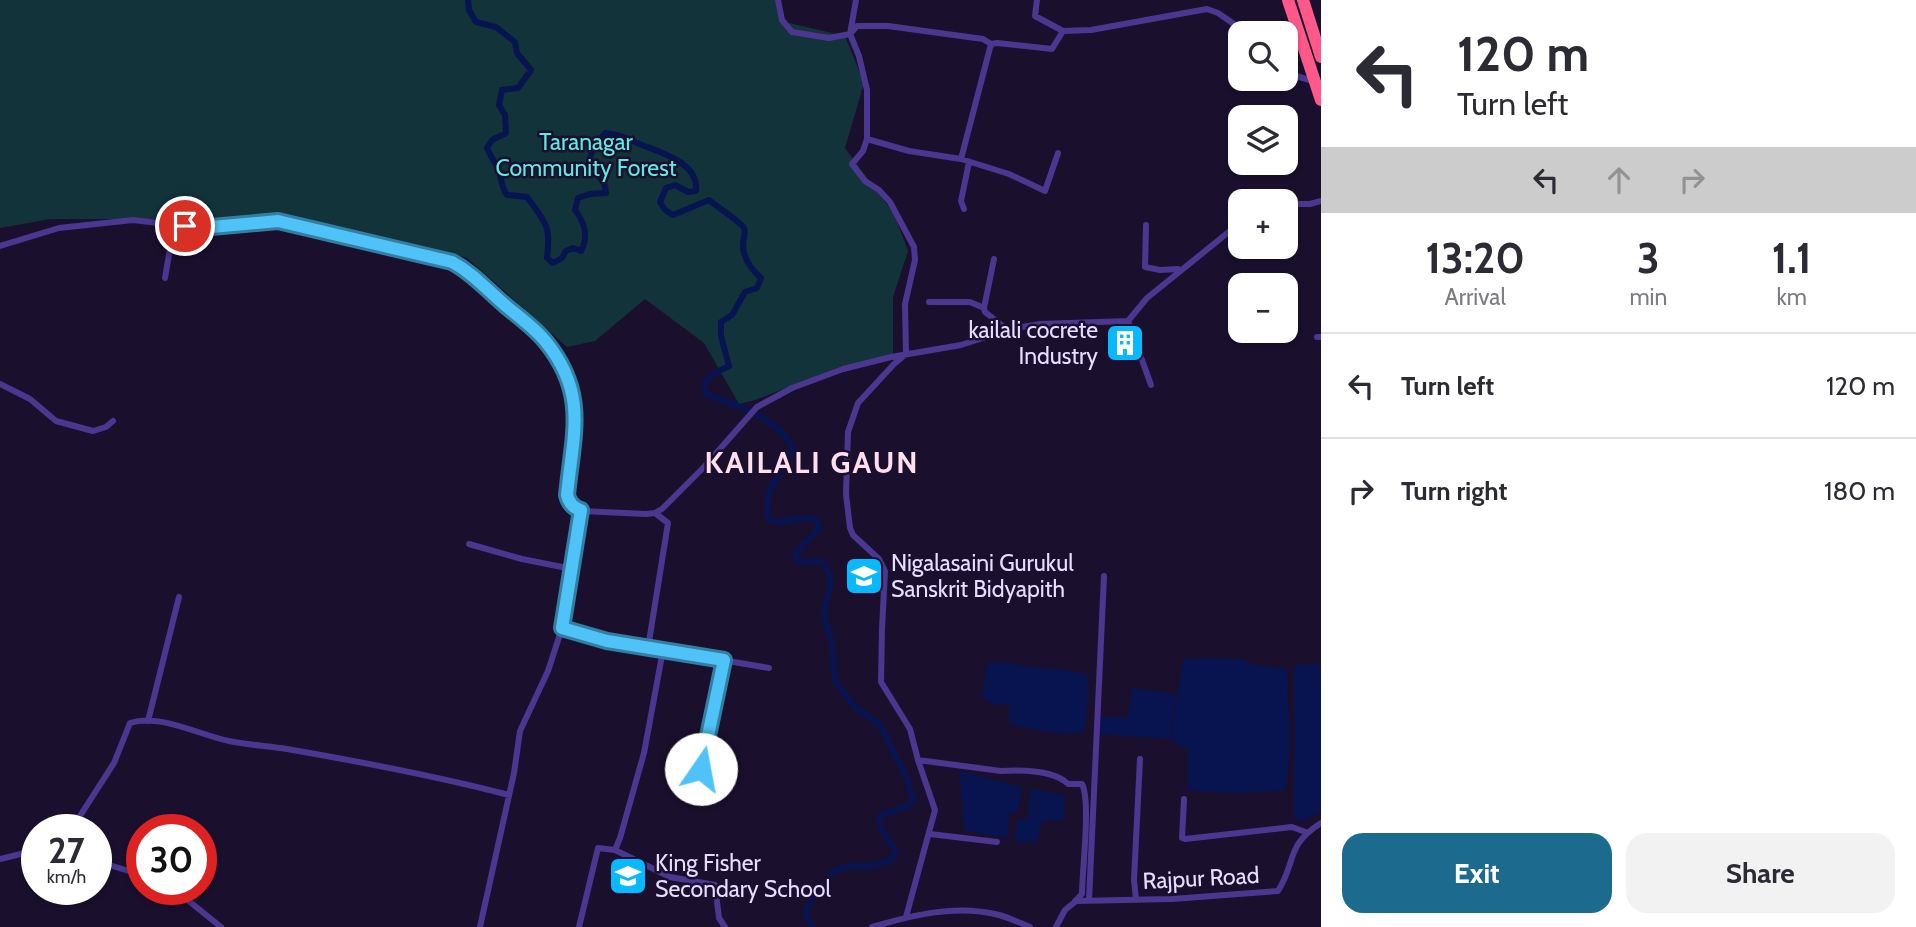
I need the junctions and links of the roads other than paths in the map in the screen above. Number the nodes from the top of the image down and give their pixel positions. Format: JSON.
{"nodes":[{"id":1,"x":778,"y":0,"type":"edge"},
{"id":2,"x":856,"y":0,"type":"edge"},
{"id":3,"x":1037,"y":0,"type":"edge"},
{"id":4,"x":1204,"y":0,"type":"edge"},
{"id":5,"x":1288,"y":0,"type":"edge"},
{"id":6,"x":1303,"y":0,"type":"edge"},
{"id":7,"x":1207,"y":9,"type":"junction"},
{"id":8,"x":1230,"y":21,"type":"edge"},
{"id":9,"x":1063,"y":31,"type":"junction"},
{"id":10,"x":850,"y":34,"type":"junction"},
{"id":11,"x":991,"y":44,"type":"junction"},
{"id":12,"x":1321,"y":57,"type":"edge"},
{"id":13,"x":1298,"y":77,"type":"edge"},
{"id":14,"x":1313,"y":81,"type":"junction"},
{"id":15,"x":1321,"y":100,"type":"edge"},
{"id":16,"x":867,"y":139,"type":"junction"},
{"id":17,"x":1058,"y":153,"type":"dead end"},
{"id":18,"x":961,"y":159,"type":"junction"},
{"id":19,"x":969,"y":162,"type":"junction"},
{"id":20,"x":1321,"y":201,"type":"edge"},
{"id":21,"x":1298,"y":204,"type":"edge"},
{"id":22,"x":964,"y":209,"type":"dead end"},
{"id":23,"x":170,"y":224,"type":"junction"},
{"id":24,"x":1146,"y":225,"type":"dead end"},
{"id":25,"x":1228,"y":232,"type":"edge"},
{"id":26,"x":0,"y":246,"type":"edge"},
{"id":27,"x":993,"y":259,"type":"dead end"},
{"id":28,"x":1180,"y":269,"type":"junction"},
{"id":29,"x":165,"y":278,"type":"dead end"},
{"id":30,"x":929,"y":302,"type":"dead end"},
{"id":31,"x":984,"y":308,"type":"junction"},
{"id":32,"x":1128,"y":321,"type":"junction"},
{"id":33,"x":1008,"y":330,"type":"junction"},
{"id":34,"x":906,"y":354,"type":"junction"},
{"id":35,"x":0,"y":384,"type":"edge"},
{"id":36,"x":1151,"y":385,"type":"dead end"},
{"id":37,"x":113,"y":421,"type":"dead end"},
{"id":38,"x":581,"y":510,"type":"junction"},
{"id":39,"x":654,"y":513,"type":"junction"},
{"id":40,"x":469,"y":544,"type":"dead end"},
{"id":41,"x":572,"y":569,"type":"junction"},
{"id":42,"x":1104,"y":576,"type":"dead end"},
{"id":43,"x":179,"y":597,"type":"dead end"},
{"id":44,"x":562,"y":628,"type":"junction"},
{"id":45,"x":648,"y":648,"type":"junction"},
{"id":46,"x":663,"y":650,"type":"junction"},
{"id":47,"x":724,"y":660,"type":"junction"},
{"id":48,"x":769,"y":667,"type":"dead end"},
{"id":49,"x":148,"y":721,"type":"junction"},
{"id":50,"x":1140,"y":759,"type":"dead end"},
{"id":51,"x":918,"y":760,"type":"junction"},
{"id":52,"x":701,"y":769,"type":"dead end"},
{"id":53,"x":509,"y":794,"type":"junction"},
{"id":54,"x":1184,"y":799,"type":"dead end"},
{"id":55,"x":81,"y":814,"type":"edge"},
{"id":56,"x":1321,"y":822,"type":"edge"},
{"id":57,"x":1308,"y":833,"type":"junction"},
{"id":58,"x":930,"y":834,"type":"junction"},
{"id":59,"x":997,"y":842,"type":"dead end"},
{"id":60,"x":615,"y":850,"type":"junction"},
{"id":61,"x":21,"y":854,"type":"edge"},
{"id":62,"x":0,"y":859,"type":"edge"},
{"id":63,"x":1136,"y":899,"type":"junction"},
{"id":64,"x":1090,"y":900,"type":"junction"},
{"id":65,"x":1072,"y":904,"type":"junction"},
{"id":66,"x":194,"y":905,"type":"edge"},
{"id":67,"x":906,"y":917,"type":"junction"},
{"id":68,"x":221,"y":927,"type":"edge"},
{"id":69,"x":480,"y":927,"type":"edge"},
{"id":70,"x":579,"y":927,"type":"edge"},
{"id":71,"x":725,"y":927,"type":"edge"},
{"id":72,"x":872,"y":927,"type":"edge"},
{"id":73,"x":1030,"y":927,"type":"edge"},
{"id":74,"x":1056,"y":927,"type":"edge"}],
"edges":[{"from":1,"to":10,"type":"street"},
{"from":2,"to":10,"type":"street"},
{"from":3,"to":9,"type":"street"},
{"from":4,"to":7,"type":"street"},
{"from":5,"to":14,"type":"highway"},
{"from":6,"to":12,"type":"highway"},
{"from":7,"to":8,"type":"street"},
{"from":7,"to":9,"type":"street"},
{"from":9,"to":11,"type":"street"},
{"from":10,"to":11,"type":"street"},
{"from":10,"to":16,"type":"street"},
{"from":11,"to":18,"type":"street"},
{"from":13,"to":14,"type":"street"},
{"from":14,"to":15,"type":"highway"},
{"from":16,"to":18,"type":"street"},
{"from":16,"to":34,"type":"street"},
{"from":17,"to":19,"type":"street"},
{"from":18,"to":19,"type":"street"},
{"from":19,"to":22,"type":"street"},
{"from":20,"to":21,"type":"street"},
{"from":23,"to":26,"type":"street"},
{"from":23,"to":29,"type":"street"},
{"from":23,"to":38,"type":"street"},
{"from":24,"to":28,"type":"street"},
{"from":25,"to":28,"type":"street"},
{"from":27,"to":31,"type":"street"},
{"from":28,"to":32,"type":"street"},
{"from":30,"to":31,"type":"street"},
{"from":31,"to":33,"type":"street"},
{"from":32,"to":33,"type":"street"},
{"from":32,"to":36,"type":"street"},
{"from":33,"to":34,"type":"street"},
{"from":34,"to":39,"type":"street"},
{"from":34,"to":51,"type":"street"},
{"from":35,"to":37,"type":"street"},
{"from":38,"to":39,"type":"street"},
{"from":38,"to":41,"type":"street"},
{"from":39,"to":45,"type":"street"},
{"from":40,"to":41,"type":"street"},
{"from":41,"to":44,"type":"street"},
{"from":42,"to":64,"type":"street"},
{"from":43,"to":49,"type":"street"},
{"from":44,"to":45,"type":"street"},
{"from":44,"to":53,"type":"street"},
{"from":45,"to":46,"type":"street"},
{"from":46,"to":47,"type":"street"},
{"from":46,"to":60,"type":"street"},
{"from":47,"to":48,"type":"street"},
{"from":47,"to":52,"type":"street"},
{"from":49,"to":53,"type":"street"},
{"from":49,"to":55,"type":"street"},
{"from":50,"to":63,"type":"street"},
{"from":51,"to":58,"type":"street"},
{"from":51,"to":65,"type":"street"},
{"from":53,"to":69,"type":"street"},
{"from":54,"to":57,"type":"street"},
{"from":56,"to":57,"type":"street","name":"Rajpur Road"},
{"from":57,"to":63,"type":"street","name":"Rajpur Road"},
{"from":58,"to":59,"type":"street"},
{"from":58,"to":67,"type":"street"},
{"from":60,"to":70,"type":"street"},
{"from":60,"to":71,"type":"street"},
{"from":61,"to":62,"type":"street"},
{"from":63,"to":64,"type":"street","name":"Rajpur Road"},
{"from":64,"to":65,"type":"street","name":"Rajpur Road"},
{"from":65,"to":74,"type":"street"},
{"from":66,"to":68,"type":"street"},
{"from":67,"to":72,"type":"street"},
{"from":67,"to":73,"type":"street"}]}
